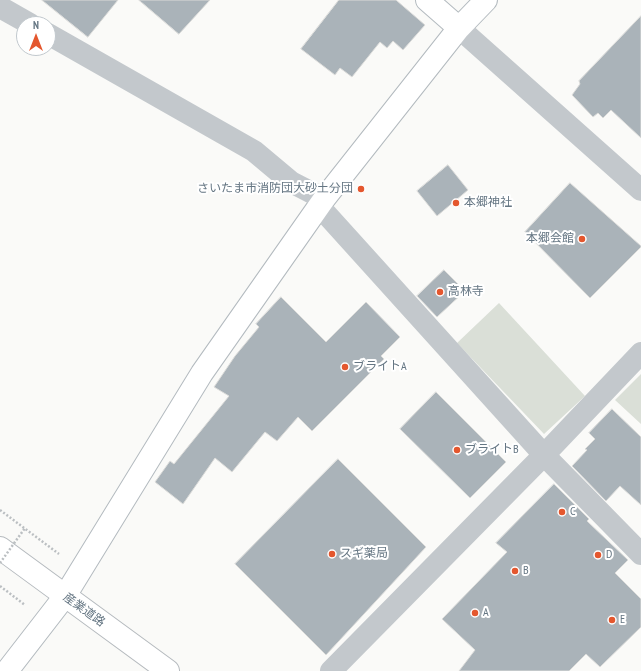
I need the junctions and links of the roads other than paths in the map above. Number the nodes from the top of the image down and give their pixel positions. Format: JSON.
{"nodes":[{"id":1,"x":426,"y":0,"type":"edge"},
{"id":2,"x":486,"y":0,"type":"edge"},
{"id":3,"x":0,"y":7,"type":"edge"},
{"id":4,"x":16,"y":16,"type":"edge"},
{"id":5,"x":459,"y":28,"type":"junction"},
{"id":6,"x":56,"y":39,"type":"edge"},
{"id":7,"x":641,"y":190,"type":"edge"},
{"id":8,"x":322,"y":202,"type":"junction"},
{"id":9,"x":641,"y":353,"type":"edge"},
{"id":10,"x":544,"y":455,"type":"junction"},
{"id":11,"x":0,"y":548,"type":"edge"},
{"id":12,"x":641,"y":554,"type":"edge"},
{"id":13,"x":65,"y":596,"type":"junction"},
{"id":14,"x":7,"y":671,"type":"edge"},
{"id":15,"x":168,"y":671,"type":"edge"},
{"id":16,"x":331,"y":671,"type":"edge"}],
"edges":[{"from":1,"to":5,"type":"street"},
{"from":2,"to":5,"type":"street"},
{"from":3,"to":4,"type":"street"},
{"from":5,"to":7,"type":"street"},
{"from":5,"to":8,"type":"street"},
{"from":6,"to":8,"type":"street"},
{"from":8,"to":10,"type":"street"},
{"from":8,"to":13,"type":"street"},
{"from":9,"to":10,"type":"street"},
{"from":10,"to":12,"type":"street"},
{"from":10,"to":16,"type":"street"},
{"from":11,"to":13,"type":"street","name":"産業道路"},
{"from":13,"to":14,"type":"street"},
{"from":13,"to":15,"type":"street","name":"産業道路"}]}
